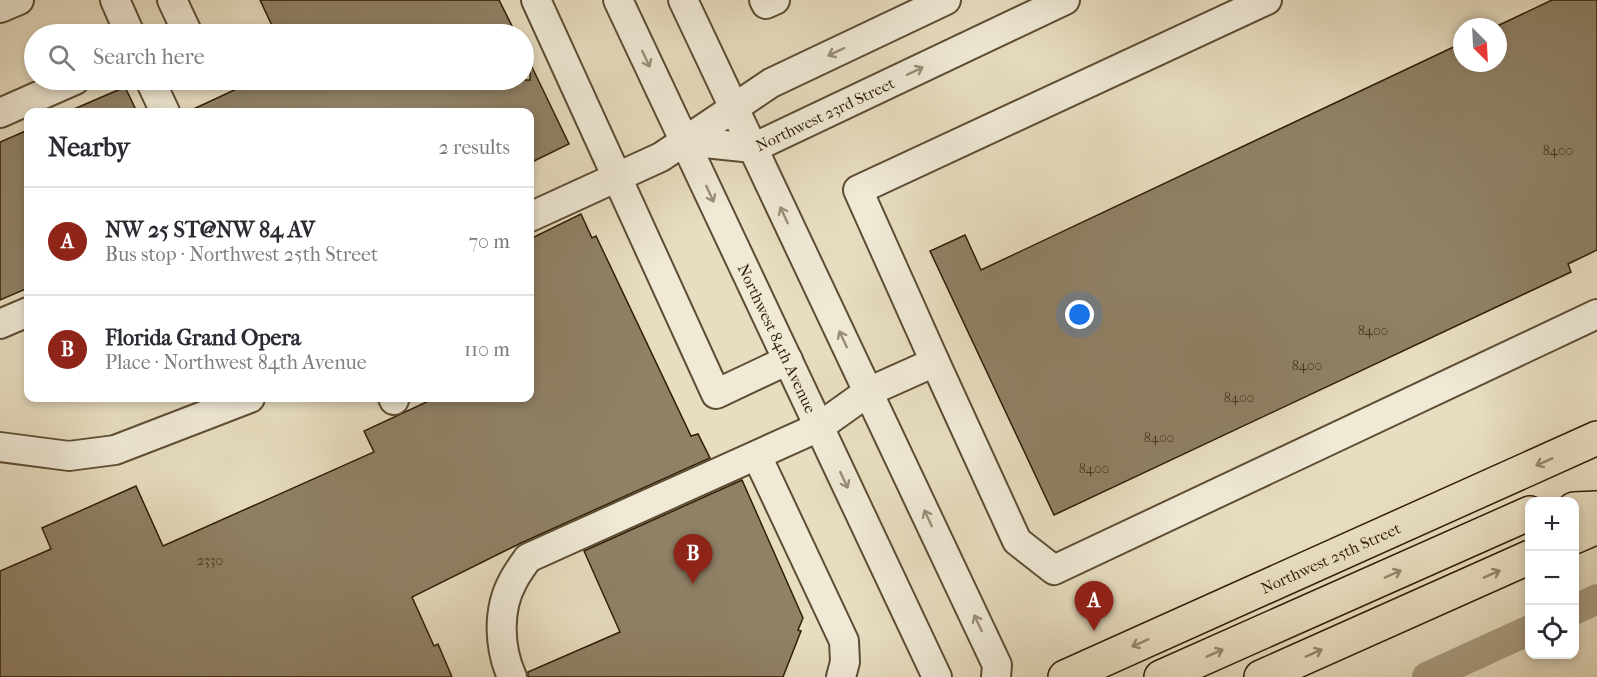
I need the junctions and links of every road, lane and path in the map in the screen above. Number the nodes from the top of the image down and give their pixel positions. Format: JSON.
{"nodes":[{"id":1,"x":19,"y":0,"type":"edge"},
{"id":2,"x":115,"y":0,"type":"edge"},
{"id":3,"x":172,"y":0,"type":"edge"},
{"id":4,"x":536,"y":0,"type":"edge"},
{"id":5,"x":618,"y":0,"type":"edge"},
{"id":6,"x":683,"y":0,"type":"edge"},
{"id":7,"x":764,"y":0,"type":"edge"},
{"id":8,"x":775,"y":0,"type":"edge"},
{"id":9,"x":946,"y":0,"type":"edge"},
{"id":10,"x":1065,"y":0,"type":"edge"},
{"id":11,"x":1267,"y":0,"type":"edge"},
{"id":12,"x":0,"y":8,"type":"edge"},
{"id":13,"x":1220,"y":10,"type":"edge"},
{"id":14,"x":126,"y":24,"type":"edge"},
{"id":15,"x":183,"y":24,"type":"edge"},
{"id":16,"x":52,"y":90,"type":"edge"},
{"id":17,"x":155,"y":90,"type":"edge"},
{"id":18,"x":163,"y":108,"type":"edge"},
{"id":19,"x":734,"y":108,"type":"junction"},
{"id":20,"x":0,"y":113,"type":"edge"},
{"id":21,"x":685,"y":141,"type":"junction"},
{"id":22,"x":753,"y":148,"type":"junction"},
{"id":23,"x":616,"y":176,"type":"junction"},
{"id":24,"x":534,"y":215,"type":"edge"},
{"id":25,"x":24,"y":314,"type":"edge"},
{"id":26,"x":1597,"y":314,"type":"edge"},
{"id":27,"x":0,"y":324,"type":"edge"},
{"id":28,"x":788,"y":360,"type":"junction"},
{"id":29,"x":935,"y":362,"type":"junction"},
{"id":30,"x":868,"y":392,"type":"junction"},
{"id":31,"x":240,"y":402,"type":"edge"},
{"id":32,"x":819,"y":427,"type":"junction"},
{"id":33,"x":1597,"y":438,"type":"edge"},
{"id":34,"x":0,"y":447,"type":"edge"},
{"id":35,"x":757,"y":456,"type":"junction"},
{"id":36,"x":1597,"y":508,"type":"edge"},
{"id":37,"x":1579,"y":509,"type":"edge"},
{"id":38,"x":1525,"y":515,"type":"edge"},
{"id":39,"x":1597,"y":527,"type":"edge"},
{"id":40,"x":1579,"y":535,"type":"edge"},
{"id":41,"x":1525,"y":559,"type":"edge"},
{"id":42,"x":512,"y":677,"type":"edge"},
{"id":43,"x":841,"y":677,"type":"edge"},
{"id":44,"x":937,"y":677,"type":"edge"},
{"id":45,"x":996,"y":677,"type":"edge"},
{"id":46,"x":1065,"y":677,"type":"edge"},
{"id":47,"x":1161,"y":677,"type":"edge"},
{"id":48,"x":1261,"y":677,"type":"edge"}],
"edges":[{"from":1,"to":12,"type":"street"},
{"from":2,"to":14,"type":"street"},
{"from":3,"to":15,"type":"street"},
{"from":4,"to":23,"type":"street"},
{"from":5,"to":21,"type":"street","name":"Northwest 84th Avenue","one_way":true},
{"from":6,"to":19,"type":"street"},
{"from":7,"to":8,"type":"street"},
{"from":9,"to":19,"type":"street","one_way":true},
{"from":22,"to":10,"type":"street","name":"Northwest 23rd Street","one_way":true},
{"from":11,"to":13,"type":"street"},
{"from":13,"to":29,"type":"street"},
{"from":16,"to":20,"type":"street"},
{"from":17,"to":18,"type":"street"},
{"from":19,"to":21,"type":"street"},
{"from":19,"to":22,"type":"street"},
{"from":21,"to":22,"type":"street","name":"Northwest 23rd Street"},
{"from":21,"to":23,"type":"street"},
{"from":21,"to":28,"type":"street","name":"Northwest 84th Avenue","one_way":true},
{"from":30,"to":22,"type":"street","one_way":true},
{"from":23,"to":24,"type":"street"},
{"from":23,"to":28,"type":"street"},
{"from":25,"to":27,"type":"street"},
{"from":26,"to":29,"type":"street"},
{"from":28,"to":32,"type":"street","name":"Northwest 84th Avenue"},
{"from":29,"to":30,"type":"street"},
{"from":30,"to":32,"type":"street"},
{"from":45,"to":30,"type":"street","one_way":true},
{"from":31,"to":34,"type":"street"},
{"from":32,"to":35,"type":"street"},
{"from":32,"to":44,"type":"street","name":"Northwest 84th Avenue","one_way":true},
{"from":33,"to":46,"type":"main road","name":"Northwest 25th Street","one_way":true},
{"from":35,"to":42,"type":"street"},
{"from":35,"to":43,"type":"street"},
{"from":36,"to":37,"type":"main road"},
{"from":47,"to":38,"type":"main road","one_way":true},
{"from":39,"to":40,"type":"main road"},
{"from":48,"to":41,"type":"main road","one_way":true}]}
